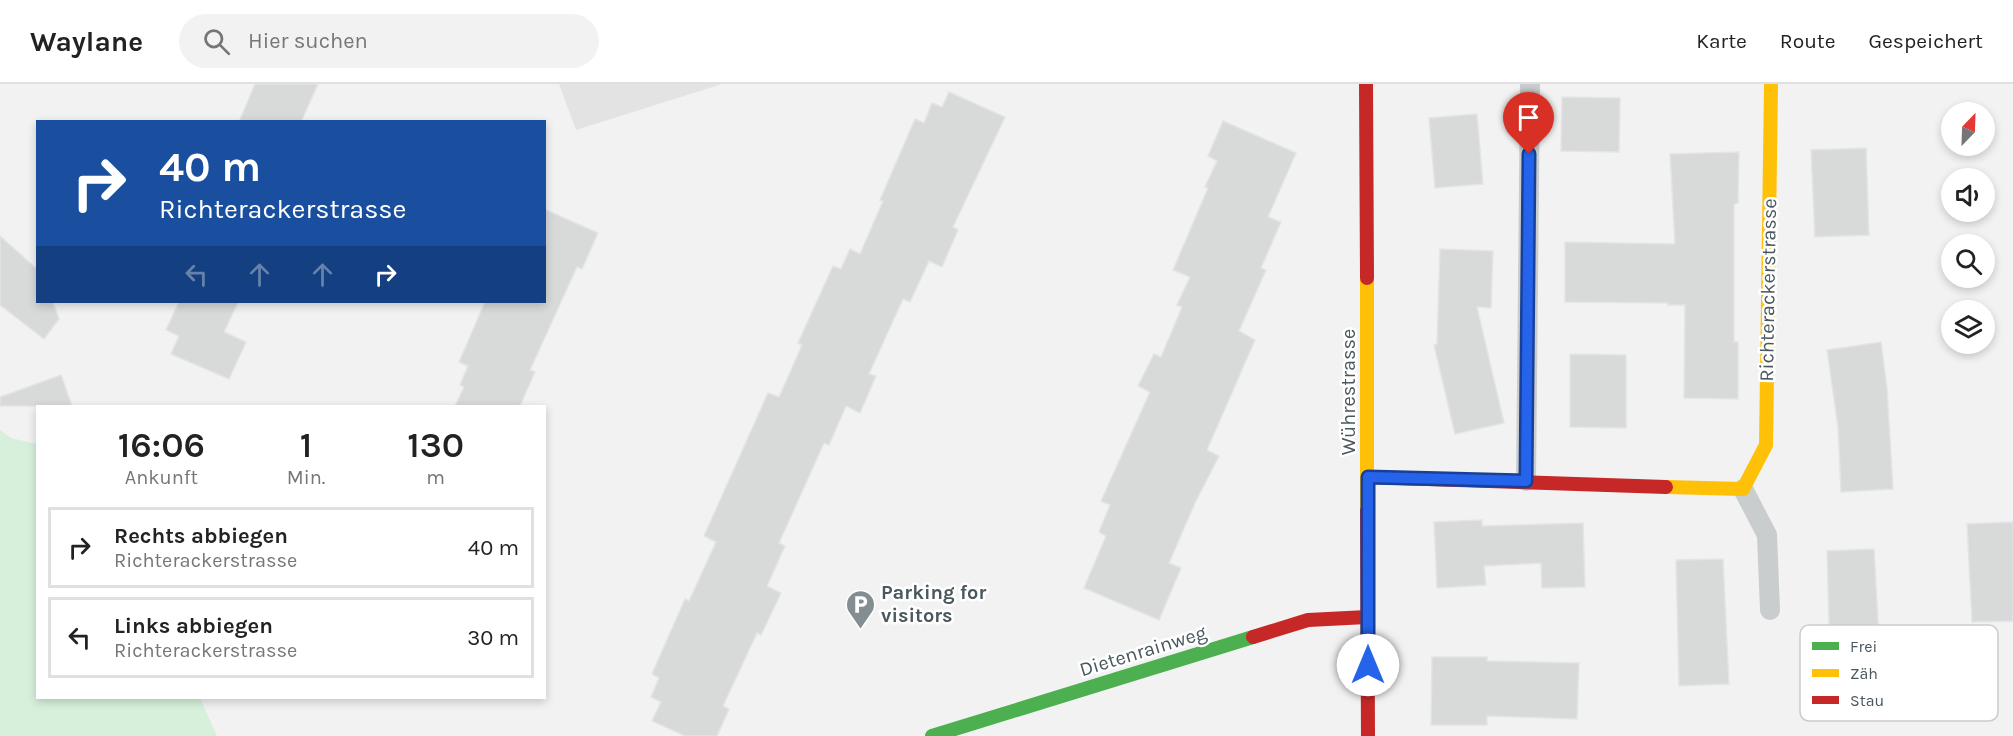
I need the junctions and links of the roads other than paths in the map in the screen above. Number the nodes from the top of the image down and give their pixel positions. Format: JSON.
{"nodes":[{"id":1,"x":1366,"y":84,"type":"edge"},
{"id":2,"x":1530,"y":84,"type":"edge"},
{"id":3,"x":1771,"y":86,"type":"dead end"},
{"id":4,"x":1368,"y":477,"type":"junction"},
{"id":5,"x":1526,"y":481,"type":"junction"},
{"id":6,"x":1743,"y":489,"type":"junction"},
{"id":7,"x":1770,"y":610,"type":"dead end"},
{"id":8,"x":1367,"y":617,"type":"junction"},
{"id":9,"x":932,"y":736,"type":"edge"},
{"id":10,"x":1368,"y":736,"type":"edge"}],
"edges":[{"from":1,"to":4,"type":"street","name":"Wührestrasse"},
{"from":2,"to":5,"type":"lane"},
{"from":3,"to":6,"type":"street","name":"Richterackerstrasse"},
{"from":4,"to":5,"type":"street"},
{"from":4,"to":8,"type":"street","name":"Wührestrasse"},
{"from":5,"to":6,"type":"street"},
{"from":6,"to":7,"type":"lane"},
{"from":8,"to":9,"type":"street","name":"Dietenrainweg"},
{"from":8,"to":10,"type":"street","name":"Wührestrasse"}]}
